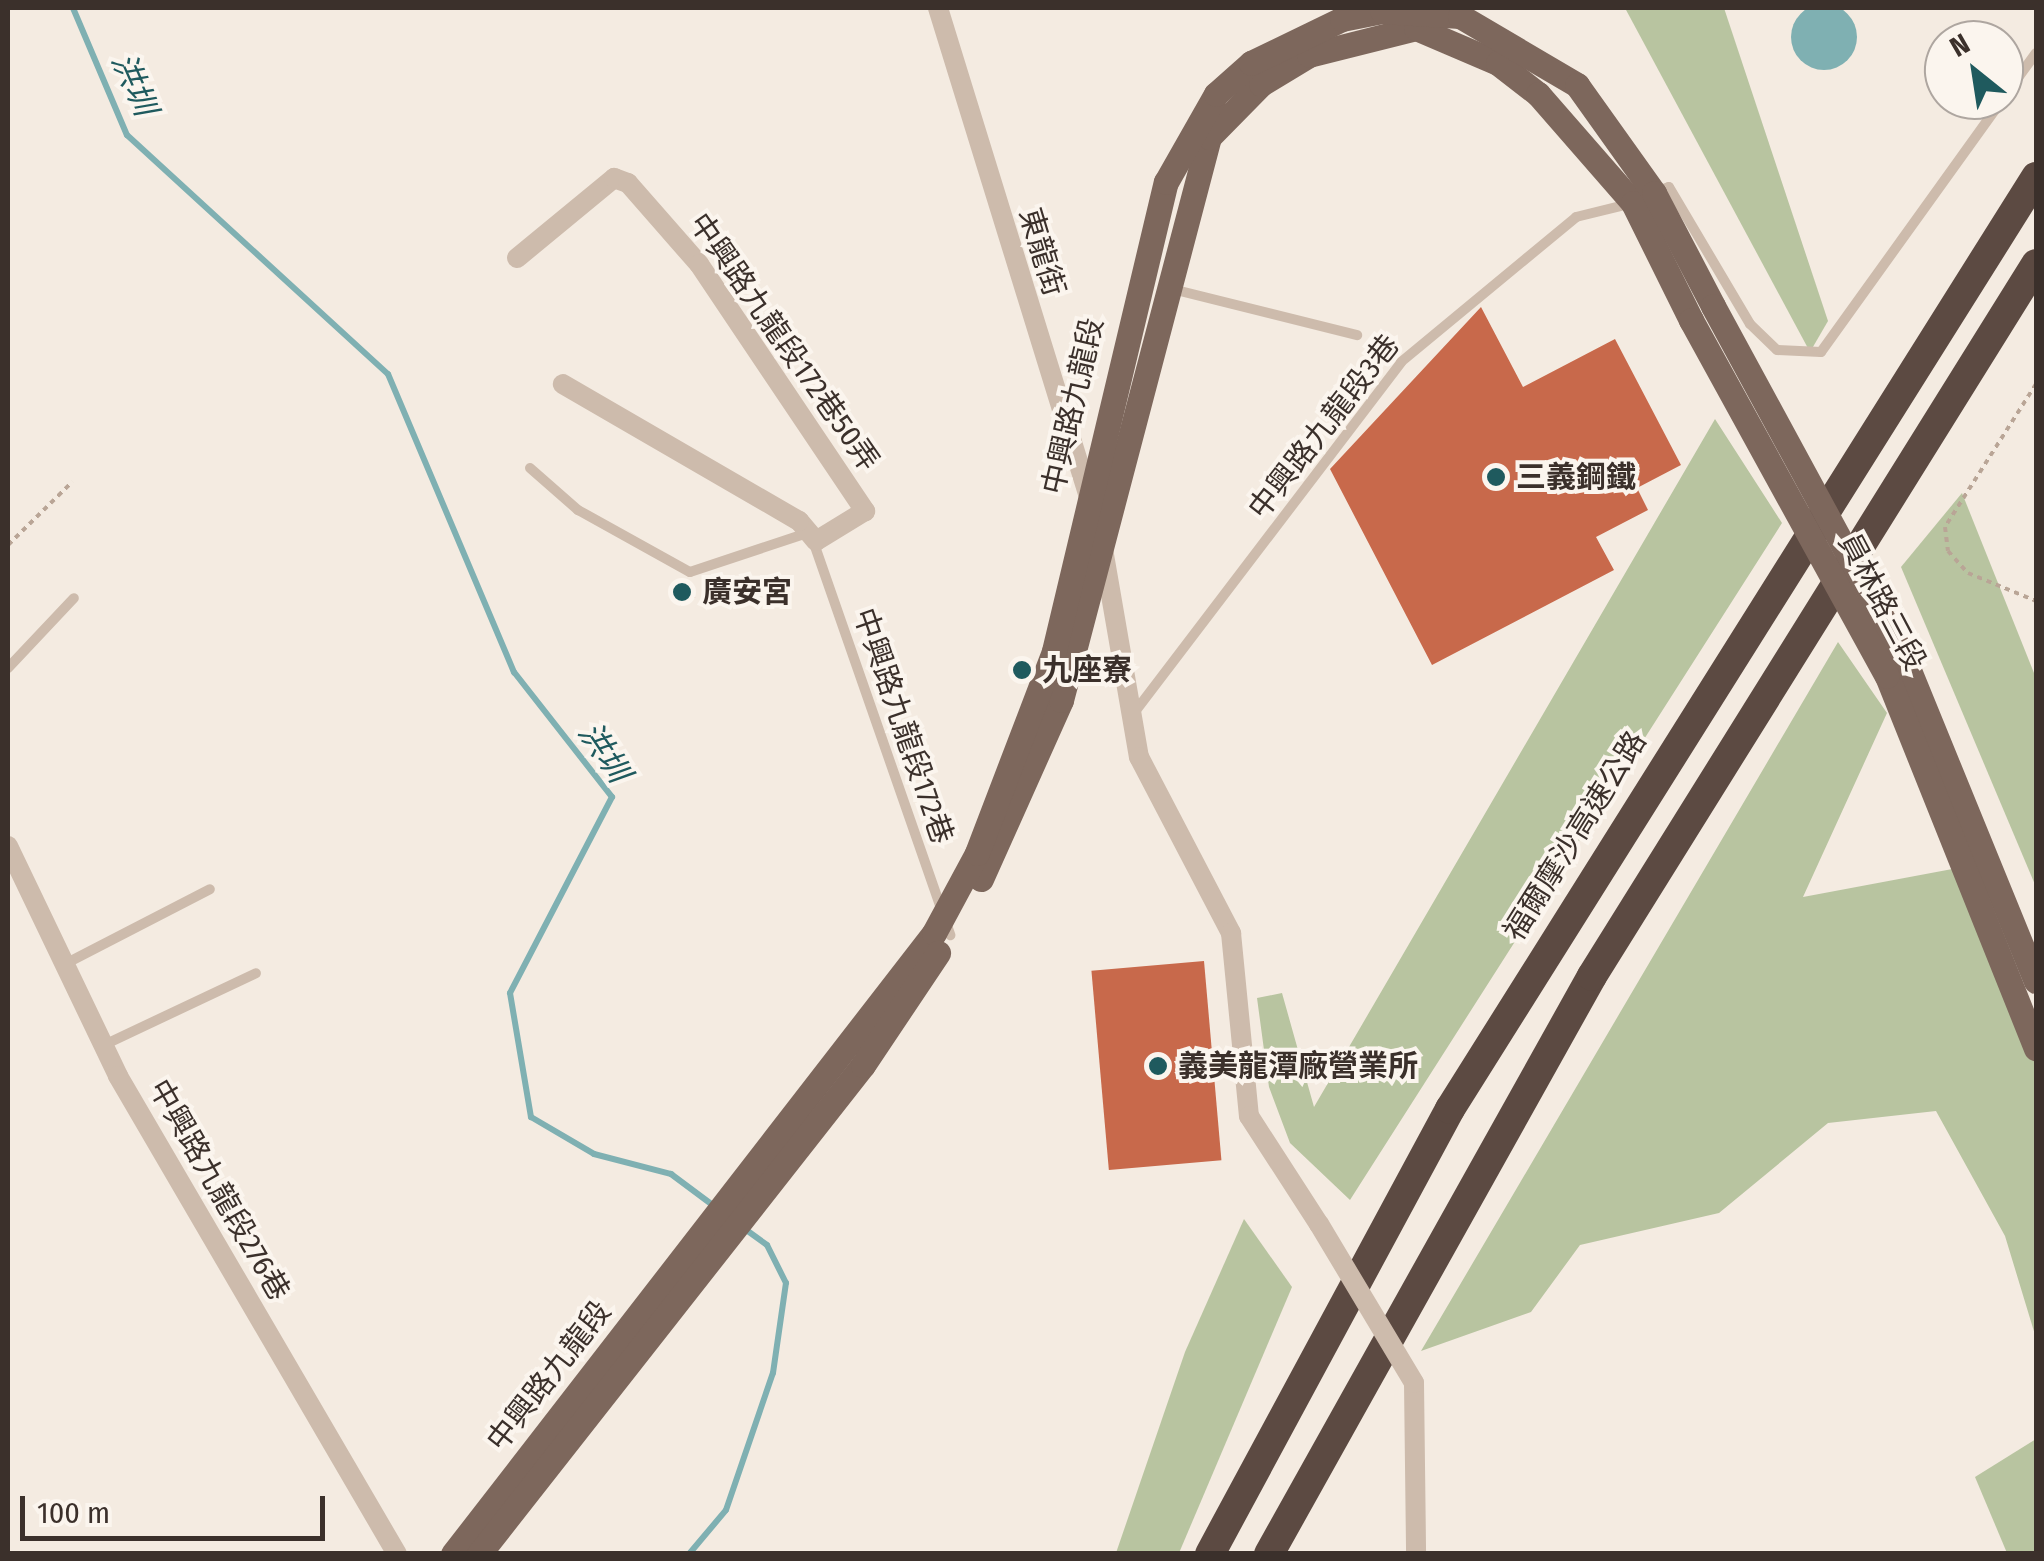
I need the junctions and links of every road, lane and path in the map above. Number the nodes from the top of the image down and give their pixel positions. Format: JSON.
{"nodes":[{"id":1,"x":938,"y":8,"type":"edge"},
{"id":2,"x":1343,"y":23,"type":"edge"},
{"id":3,"x":1988,"y":120,"type":"edge"},
{"id":4,"x":2036,"y":177,"type":"edge"},
{"id":5,"x":1643,"y":198,"type":"junction"},
{"id":6,"x":517,"y":258,"type":"dead end"},
{"id":7,"x":2036,"y":264,"type":"edge"},
{"id":8,"x":1165,"y":287,"type":"junction"},
{"id":9,"x":1357,"y":335,"type":"dead end"},
{"id":10,"x":563,"y":384,"type":"dead end"},
{"id":11,"x":2036,"y":384,"type":"edge"},
{"id":12,"x":530,"y":468,"type":"dead end"},
{"id":13,"x":72,"y":482,"type":"dead end"},
{"id":14,"x":1090,"y":500,"type":"junction"},
{"id":15,"x":810,"y":532,"type":"junction"},
{"id":16,"x":1101,"y":538,"type":"junction"},
{"id":17,"x":8,"y":545,"type":"edge"},
{"id":18,"x":74,"y":598,"type":"dead end"},
{"id":19,"x":2036,"y":601,"type":"edge"},
{"id":20,"x":1895,"y":667,"type":"junction"},
{"id":21,"x":8,"y":668,"type":"edge"},
{"id":22,"x":1131,"y":718,"type":"junction"},
{"id":23,"x":8,"y":846,"type":"edge"},
{"id":24,"x":210,"y":890,"type":"dead end"},
{"id":25,"x":946,"y":926,"type":"junction"},
{"id":26,"x":64,"y":964,"type":"junction"},
{"id":27,"x":256,"y":973,"type":"dead end"},
{"id":28,"x":2036,"y":981,"type":"edge"},
{"id":29,"x":104,"y":1045,"type":"junction"},
{"id":30,"x":2036,"y":1048,"type":"edge"},
{"id":31,"x":707,"y":1241,"type":"junction"},
{"id":32,"x":397,"y":1554,"type":"edge"},
{"id":33,"x":452,"y":1554,"type":"edge"},
{"id":34,"x":479,"y":1554,"type":"edge"},
{"id":35,"x":1210,"y":1554,"type":"edge"},
{"id":36,"x":1269,"y":1554,"type":"edge"},
{"id":37,"x":1416,"y":1554,"type":"edge"}],
"edges":[{"from":1,"to":14,"type":"street","name":"東龍街"},
{"from":2,"to":5,"type":"main road","name":"中興路九龍段"},
{"from":2,"to":8,"type":"main road","name":"中興路九龍段"},
{"from":2,"to":14,"type":"main road","name":"中興路九龍段"},
{"from":3,"to":5,"type":"lane"},
{"from":4,"to":35,"type":"highway","name":"福爾摩沙高速公路"},
{"from":5,"to":20,"type":"main road","name":"員林路三段","bridge":true},
{"from":5,"to":22,"type":"lane","name":"中興路九龍段3巷"},
{"from":6,"to":15,"type":"street","name":"中興路九龍段172巷50弄"},
{"from":7,"to":36,"type":"highway"},
{"from":8,"to":9,"type":"lane"},
{"from":8,"to":16,"type":"main road","name":"中興路九龍段"},
{"from":10,"to":15,"type":"street"},
{"from":11,"to":19,"type":"path"},
{"from":12,"to":15,"type":"lane"},
{"from":13,"to":17,"type":"path"},
{"from":14,"to":16,"type":"street","name":"東龍街"},
{"from":14,"to":25,"type":"main road","name":"中興路九龍段"},
{"from":15,"to":25,"type":"lane","name":"中興路九龍段172巷"},
{"from":16,"to":22,"type":"street","name":"東龍街"},
{"from":16,"to":25,"type":"main road","name":"中興路九龍段"},
{"from":18,"to":21,"type":"lane"},
{"from":20,"to":28,"type":"main road","name":"員林路三段"},
{"from":20,"to":30,"type":"main road","name":"員林路三段"},
{"from":22,"to":37,"type":"street","name":"東龍街","bridge":true},
{"from":23,"to":26,"type":"street","name":"中興路九龍段276巷"},
{"from":24,"to":26,"type":"lane"},
{"from":25,"to":31,"type":"main road","name":"中興路九龍段"},
{"from":26,"to":29,"type":"street","name":"中興路九龍段276巷"},
{"from":27,"to":29,"type":"lane"},
{"from":29,"to":32,"type":"street","name":"中興路九龍段276巷"},
{"from":31,"to":33,"type":"main road","name":"中興路九龍段"},
{"from":31,"to":34,"type":"main road","name":"中興路九龍段"}]}
